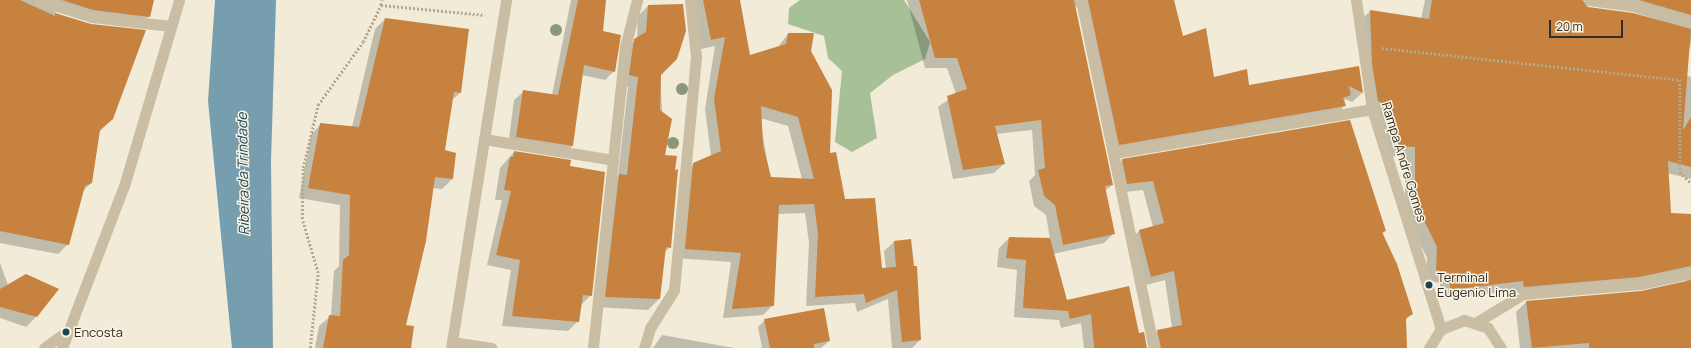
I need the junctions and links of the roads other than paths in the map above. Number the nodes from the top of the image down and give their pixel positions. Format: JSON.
{"nodes":[{"id":1,"x":39,"y":0,"type":"edge"},
{"id":2,"x":179,"y":0,"type":"edge"},
{"id":3,"x":506,"y":0,"type":"edge"},
{"id":4,"x":638,"y":0,"type":"edge"},
{"id":5,"x":690,"y":0,"type":"edge"},
{"id":6,"x":1081,"y":0,"type":"edge"},
{"id":7,"x":1356,"y":0,"type":"edge"},
{"id":8,"x":1589,"y":0,"type":"edge"},
{"id":9,"x":1691,"y":22,"type":"edge"},
{"id":10,"x":170,"y":26,"type":"junction"},
{"id":11,"x":1372,"y":109,"type":"junction"},
{"id":12,"x":484,"y":139,"type":"junction"},
{"id":13,"x":1115,"y":152,"type":"junction"},
{"id":14,"x":613,"y":160,"type":"junction"},
{"id":15,"x":1691,"y":273,"type":"edge"},
{"id":16,"x":1477,"y":322,"type":"junction"},
{"id":17,"x":1441,"y":329,"type":"junction"},
{"id":18,"x":66,"y":332,"type":"junction"},
{"id":19,"x":452,"y":345,"type":"edge"},
{"id":20,"x":44,"y":348,"type":"edge"},
{"id":21,"x":62,"y":348,"type":"edge"},
{"id":22,"x":492,"y":348,"type":"edge"},
{"id":23,"x":593,"y":348,"type":"edge"},
{"id":24,"x":644,"y":348,"type":"edge"},
{"id":25,"x":1154,"y":348,"type":"edge"},
{"id":26,"x":1429,"y":348,"type":"edge"},
{"id":27,"x":1501,"y":348,"type":"edge"}],
"edges":[{"from":1,"to":10,"type":"street"},
{"from":2,"to":10,"type":"street"},
{"from":3,"to":12,"type":"street"},
{"from":4,"to":14,"type":"street"},
{"from":5,"to":24,"type":"street"},
{"from":6,"to":13,"type":"street"},
{"from":7,"to":11,"type":"street","name":"Rampa Andre Gomes"},
{"from":8,"to":9,"type":"street"},
{"from":10,"to":18,"type":"street"},
{"from":11,"to":13,"type":"street"},
{"from":11,"to":17,"type":"street","name":"Rampa Andre Gomes"},
{"from":12,"to":14,"type":"street"},
{"from":12,"to":19,"type":"street"},
{"from":13,"to":25,"type":"street"},
{"from":14,"to":23,"type":"street"},
{"from":15,"to":16,"type":"street"},
{"from":16,"to":17,"type":"street"},
{"from":16,"to":27,"type":"street"},
{"from":17,"to":26,"type":"street"},
{"from":18,"to":20,"type":"street"},
{"from":18,"to":21,"type":"street"},
{"from":19,"to":22,"type":"street"}]}
